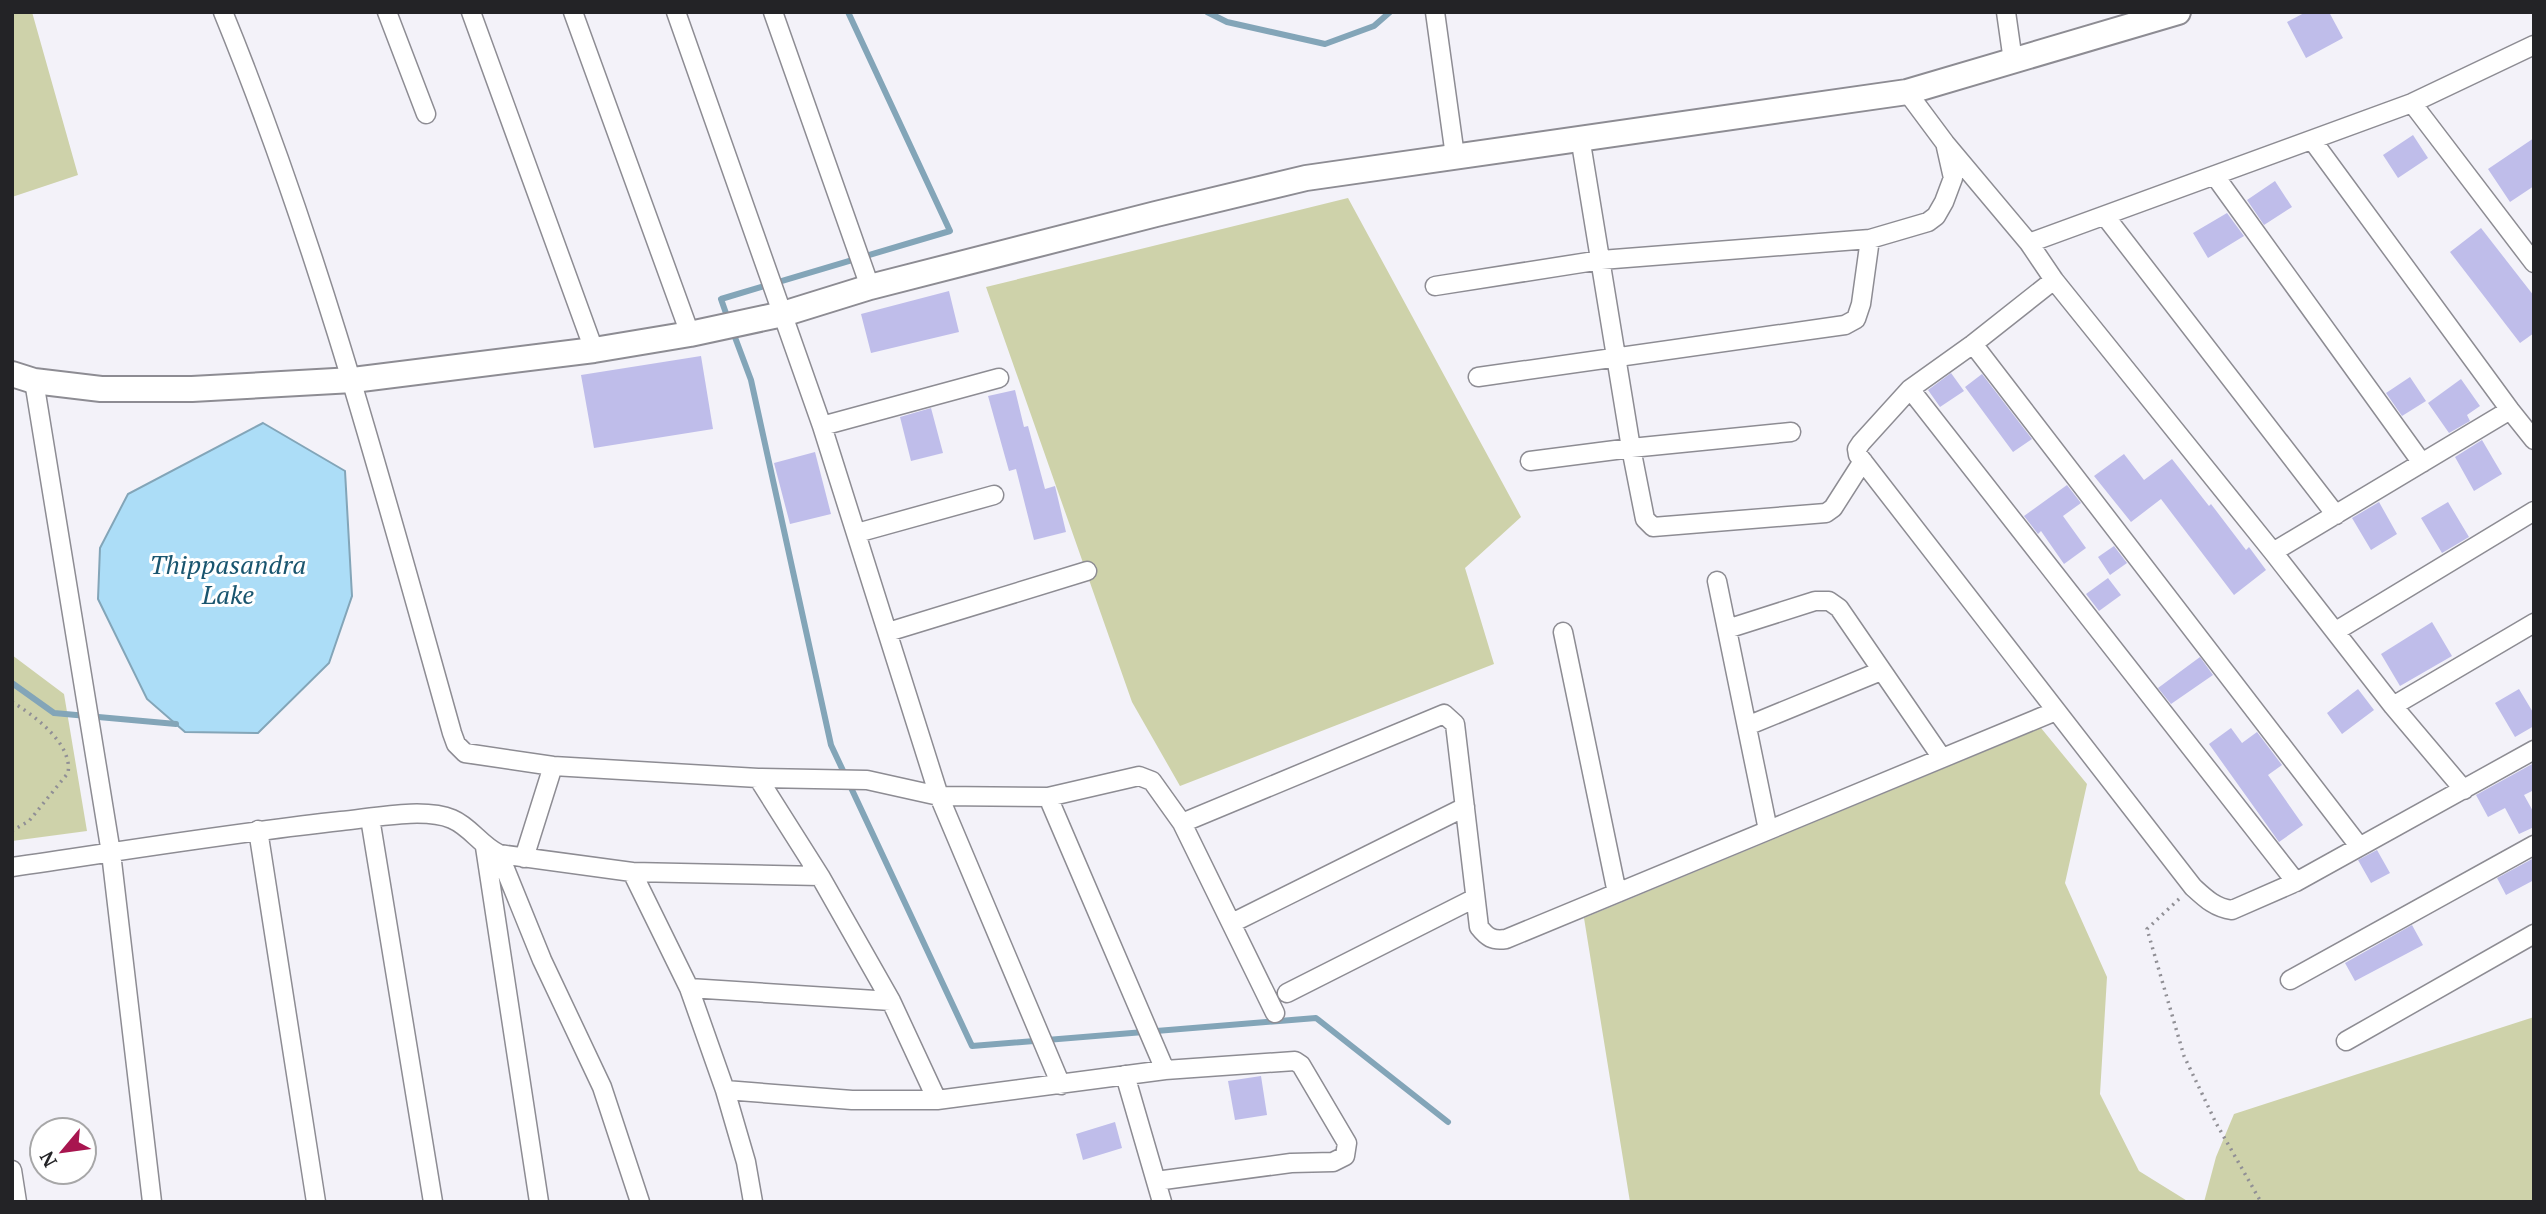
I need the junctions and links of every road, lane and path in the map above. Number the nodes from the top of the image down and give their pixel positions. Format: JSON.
{"nodes":[{"id":1,"x":223,"y":12,"type":"edge"},
{"id":2,"x":387,"y":12,"type":"edge"},
{"id":3,"x":471,"y":12,"type":"edge"},
{"id":4,"x":573,"y":12,"type":"edge"},
{"id":5,"x":676,"y":12,"type":"edge"},
{"id":6,"x":773,"y":12,"type":"edge"},
{"id":7,"x":1435,"y":12,"type":"edge"},
{"id":8,"x":2006,"y":12,"type":"edge"},
{"id":9,"x":2178,"y":12,"type":"edge"},
{"id":10,"x":2534,"y":45,"type":"edge"},
{"id":11,"x":2013,"y":61,"type":"junction"},
{"id":12,"x":1907,"y":92,"type":"junction"},
{"id":13,"x":2412,"y":103,"type":"junction"},
{"id":14,"x":426,"y":114,"type":"dead end"},
{"id":15,"x":1580,"y":137,"type":"junction"},
{"id":16,"x":2312,"y":141,"type":"junction"},
{"id":17,"x":1945,"y":143,"type":"junction"},
{"id":18,"x":1455,"y":156,"type":"junction"},
{"id":19,"x":2215,"y":176,"type":"junction"},
{"id":20,"x":2105,"y":216,"type":"junction"},
{"id":21,"x":1870,"y":239,"type":"junction"},
{"id":22,"x":2029,"y":243,"type":"junction"},
{"id":23,"x":1601,"y":260,"type":"junction"},
{"id":24,"x":2534,"y":263,"type":"edge"},
{"id":25,"x":2054,"y":280,"type":"junction"},
{"id":26,"x":1435,"y":286,"type":"dead end"},
{"id":27,"x":870,"y":287,"type":"junction"},
{"id":28,"x":783,"y":314,"type":"junction"},
{"id":29,"x":699,"y":332,"type":"junction"},
{"id":30,"x":1973,"y":344,"type":"junction"},
{"id":31,"x":594,"y":349,"type":"junction"},
{"id":32,"x":1617,"y":356,"type":"junction"},
{"id":33,"x":1478,"y":377,"type":"dead end"},
{"id":34,"x":23,"y":378,"type":"edge"},
{"id":35,"x":999,"y":378,"type":"dead end"},
{"id":36,"x":353,"y":380,"type":"junction"},
{"id":37,"x":1910,"y":389,"type":"junction"},
{"id":38,"x":2510,"y":410,"type":"junction"},
{"id":39,"x":822,"y":426,"type":"junction"},
{"id":40,"x":1791,"y":432,"type":"dead end"},
{"id":41,"x":2534,"y":440,"type":"edge"},
{"id":42,"x":1631,"y":449,"type":"junction"},
{"id":43,"x":1530,"y":461,"type":"dead end"},
{"id":44,"x":1863,"y":461,"type":"junction"},
{"id":45,"x":2422,"y":463,"type":"junction"},
{"id":46,"x":994,"y":495,"type":"dead end"},
{"id":47,"x":2534,"y":511,"type":"edge"},
{"id":48,"x":2336,"y":514,"type":"junction"},
{"id":49,"x":858,"y":533,"type":"junction"},
{"id":50,"x":2273,"y":552,"type":"junction"},
{"id":51,"x":1087,"y":571,"type":"dead end"},
{"id":52,"x":1717,"y":581,"type":"dead end"},
{"id":53,"x":2534,"y":623,"type":"edge"},
{"id":54,"x":1727,"y":629,"type":"junction"},
{"id":55,"x":2336,"y":631,"type":"junction"},
{"id":56,"x":888,"y":632,"type":"junction"},
{"id":57,"x":1563,"y":632,"type":"dead end"},
{"id":58,"x":1881,"y":671,"type":"junction"},
{"id":59,"x":12,"y":702,"type":"edge"},
{"id":60,"x":2393,"y":706,"type":"junction"},
{"id":61,"x":2056,"y":711,"type":"junction"},
{"id":62,"x":1747,"y":726,"type":"junction"},
{"id":63,"x":2534,"y":750,"type":"edge"},
{"id":64,"x":1942,"y":758,"type":"junction"},
{"id":65,"x":553,"y":766,"type":"junction"},
{"id":66,"x":758,"y":778,"type":"junction"},
{"id":67,"x":2464,"y":790,"type":"junction"},
{"id":68,"x":939,"y":796,"type":"junction"},
{"id":69,"x":1048,"y":797,"type":"junction"},
{"id":70,"x":1465,"y":807,"type":"junction"},
{"id":71,"x":370,"y":818,"type":"junction"},
{"id":72,"x":1182,"y":823,"type":"junction"},
{"id":73,"x":258,"y":830,"type":"junction"},
{"id":74,"x":12,"y":831,"type":"edge"},
{"id":75,"x":1768,"y":831,"type":"junction"},
{"id":76,"x":2534,"y":845,"type":"edge"},
{"id":77,"x":2359,"y":846,"type":"junction"},
{"id":78,"x":492,"y":851,"type":"junction"},
{"id":79,"x":111,"y":853,"type":"junction"},
{"id":80,"x":524,"y":858,"type":"junction"},
{"id":81,"x":12,"y":867,"type":"edge"},
{"id":82,"x":632,"y":872,"type":"junction"},
{"id":83,"x":820,"y":876,"type":"junction"},
{"id":84,"x":2296,"y":882,"type":"junction"},
{"id":85,"x":2193,"y":887,"type":"junction"},
{"id":86,"x":1617,"y":893,"type":"junction"},
{"id":87,"x":1475,"y":898,"type":"junction"},
{"id":88,"x":1232,"y":923,"type":"junction"},
{"id":89,"x":2534,"y":934,"type":"edge"},
{"id":90,"x":2290,"y":980,"type":"dead end"},
{"id":91,"x":689,"y":988,"type":"junction"},
{"id":92,"x":1287,"y":993,"type":"dead end"},
{"id":93,"x":891,"y":1001,"type":"junction"},
{"id":94,"x":1275,"y":1013,"type":"dead end"},
{"id":95,"x":2346,"y":1041,"type":"dead end"},
{"id":96,"x":1165,"y":1070,"type":"junction"},
{"id":97,"x":1125,"y":1074,"type":"junction"},
{"id":98,"x":1061,"y":1085,"type":"junction"},
{"id":99,"x":724,"y":1090,"type":"junction"},
{"id":100,"x":937,"y":1100,"type":"junction"},
{"id":101,"x":12,"y":1170,"type":"edge"},
{"id":102,"x":1156,"y":1181,"type":"junction"},
{"id":103,"x":17,"y":1202,"type":"edge"},
{"id":104,"x":152,"y":1202,"type":"edge"},
{"id":105,"x":316,"y":1202,"type":"edge"},
{"id":106,"x":433,"y":1202,"type":"edge"},
{"id":107,"x":539,"y":1202,"type":"edge"},
{"id":108,"x":640,"y":1202,"type":"edge"},
{"id":109,"x":753,"y":1202,"type":"edge"},
{"id":110,"x":1162,"y":1202,"type":"edge"},
{"id":111,"x":2262,"y":1202,"type":"edge"}],
"edges":[{"from":1,"to":36,"type":"street"},
{"from":2,"to":14,"type":"street"},
{"from":3,"to":31,"type":"street"},
{"from":4,"to":29,"type":"street"},
{"from":5,"to":28,"type":"street"},
{"from":6,"to":27,"type":"street"},
{"from":7,"to":18,"type":"street"},
{"from":8,"to":11,"type":"street"},
{"from":9,"to":11,"type":"main road"},
{"from":10,"to":13,"type":"street"},
{"from":11,"to":12,"type":"main road"},
{"from":12,"to":15,"type":"main road"},
{"from":12,"to":17,"type":"street"},
{"from":13,"to":16,"type":"street"},
{"from":13,"to":24,"type":"street"},
{"from":15,"to":18,"type":"main road"},
{"from":15,"to":23,"type":"street"},
{"from":16,"to":19,"type":"street"},
{"from":16,"to":38,"type":"street"},
{"from":17,"to":21,"type":"street"},
{"from":17,"to":22,"type":"street"},
{"from":18,"to":27,"type":"main road"},
{"from":19,"to":20,"type":"street"},
{"from":19,"to":45,"type":"street"},
{"from":20,"to":22,"type":"street"},
{"from":20,"to":48,"type":"street"},
{"from":21,"to":23,"type":"street"},
{"from":21,"to":32,"type":"street"},
{"from":22,"to":25,"type":"street"},
{"from":23,"to":26,"type":"street"},
{"from":23,"to":32,"type":"street"},
{"from":25,"to":30,"type":"street"},
{"from":25,"to":50,"type":"street"},
{"from":27,"to":28,"type":"main road"},
{"from":28,"to":29,"type":"main road"},
{"from":28,"to":39,"type":"street"},
{"from":29,"to":31,"type":"main road"},
{"from":30,"to":37,"type":"street"},
{"from":30,"to":77,"type":"street"},
{"from":31,"to":36,"type":"main road"},
{"from":32,"to":33,"type":"street"},
{"from":32,"to":42,"type":"street"},
{"from":34,"to":36,"type":"main road"},
{"from":34,"to":79,"type":"street"},
{"from":35,"to":39,"type":"street"},
{"from":36,"to":65,"type":"street"},
{"from":37,"to":44,"type":"street"},
{"from":37,"to":84,"type":"street"},
{"from":38,"to":41,"type":"street"},
{"from":38,"to":45,"type":"street"},
{"from":39,"to":49,"type":"street"},
{"from":40,"to":42,"type":"street"},
{"from":42,"to":43,"type":"street"},
{"from":42,"to":44,"type":"street"},
{"from":44,"to":61,"type":"street"},
{"from":45,"to":48,"type":"street"},
{"from":46,"to":49,"type":"street"},
{"from":47,"to":55,"type":"street"},
{"from":48,"to":50,"type":"street"},
{"from":49,"to":56,"type":"street"},
{"from":50,"to":55,"type":"street"},
{"from":51,"to":56,"type":"street"},
{"from":52,"to":54,"type":"street"},
{"from":53,"to":60,"type":"street"},
{"from":54,"to":58,"type":"street"},
{"from":54,"to":62,"type":"street"},
{"from":55,"to":60,"type":"street"},
{"from":56,"to":68,"type":"street"},
{"from":57,"to":86,"type":"street"},
{"from":58,"to":62,"type":"street"},
{"from":58,"to":64,"type":"street"},
{"from":59,"to":74,"type":"path"},
{"from":60,"to":67,"type":"street"},
{"from":61,"to":64,"type":"street"},
{"from":61,"to":85,"type":"street"},
{"from":62,"to":75,"type":"street"},
{"from":63,"to":67,"type":"street"},
{"from":64,"to":75,"type":"street"},
{"from":65,"to":66,"type":"street"},
{"from":65,"to":80,"type":"street"},
{"from":66,"to":68,"type":"street"},
{"from":66,"to":83,"type":"street"},
{"from":67,"to":77,"type":"street"},
{"from":68,"to":69,"type":"street"},
{"from":68,"to":98,"type":"street"},
{"from":69,"to":72,"type":"street"},
{"from":69,"to":96,"type":"street"},
{"from":70,"to":72,"type":"street"},
{"from":70,"to":87,"type":"street"},
{"from":70,"to":88,"type":"street"},
{"from":71,"to":73,"type":"street"},
{"from":71,"to":78,"type":"street"},
{"from":71,"to":106,"type":"street"},
{"from":72,"to":88,"type":"street"},
{"from":73,"to":79,"type":"street"},
{"from":73,"to":105,"type":"street"},
{"from":75,"to":86,"type":"street"},
{"from":76,"to":90,"type":"street"},
{"from":77,"to":84,"type":"street"},
{"from":78,"to":80,"type":"street"},
{"from":78,"to":107,"type":"street"},
{"from":78,"to":108,"type":"street"},
{"from":79,"to":81,"type":"street"},
{"from":79,"to":104,"type":"street"},
{"from":80,"to":82,"type":"street"},
{"from":82,"to":83,"type":"street"},
{"from":82,"to":91,"type":"street"},
{"from":83,"to":93,"type":"street"},
{"from":84,"to":85,"type":"street"},
{"from":85,"to":111,"type":"path"},
{"from":86,"to":87,"type":"street"},
{"from":87,"to":92,"type":"street"},
{"from":88,"to":94,"type":"street"},
{"from":89,"to":95,"type":"street"},
{"from":91,"to":93,"type":"street"},
{"from":91,"to":99,"type":"street"},
{"from":93,"to":100,"type":"street"},
{"from":96,"to":97,"type":"street"},
{"from":96,"to":102,"type":"street"},
{"from":97,"to":98,"type":"street"},
{"from":97,"to":102,"type":"street"},
{"from":98,"to":100,"type":"street"},
{"from":99,"to":100,"type":"street"},
{"from":99,"to":109,"type":"street"},
{"from":101,"to":103,"type":"street"},
{"from":102,"to":110,"type":"street"}]}
